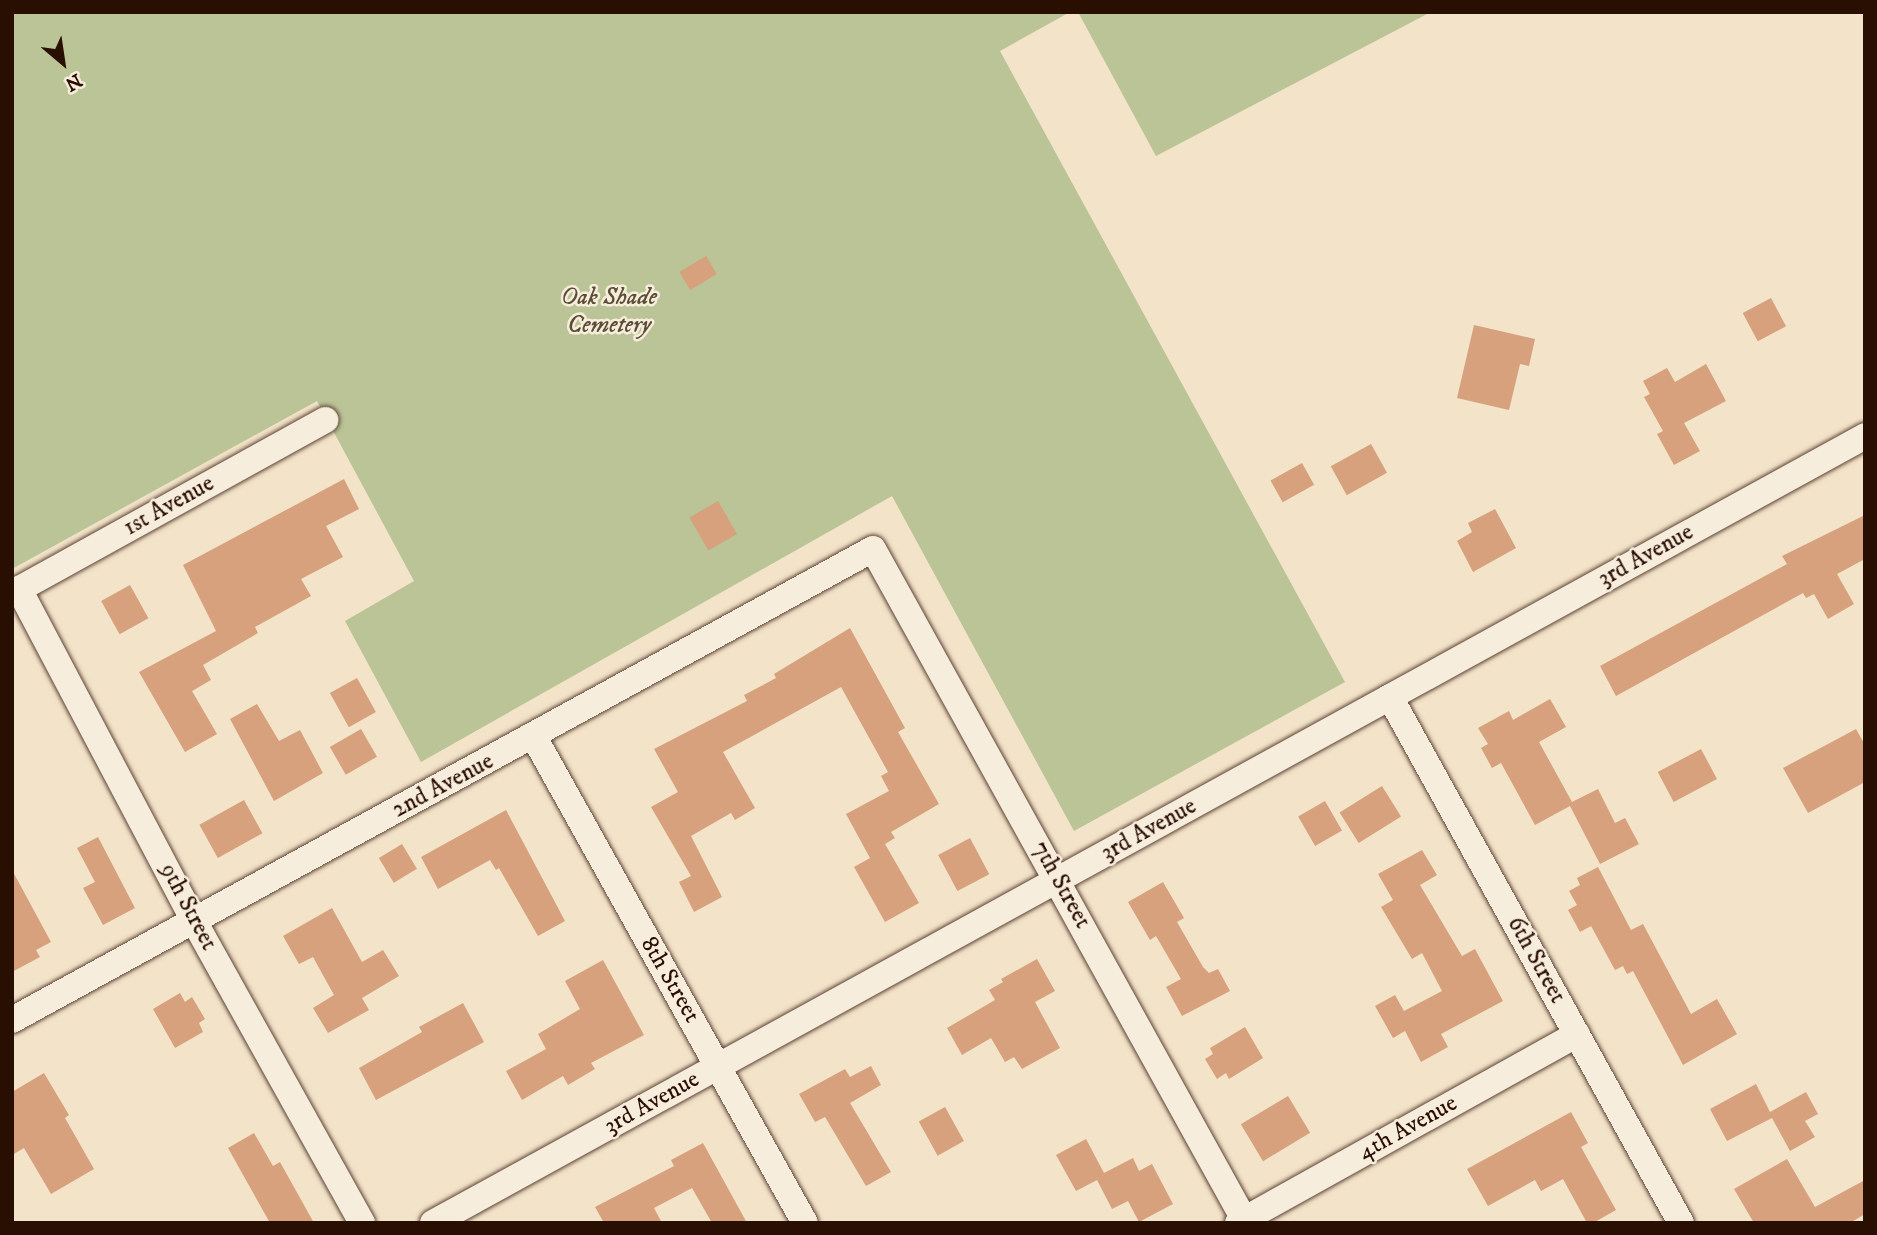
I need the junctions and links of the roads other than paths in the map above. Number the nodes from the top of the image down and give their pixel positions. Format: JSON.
{"nodes":[{"id":1,"x":325,"y":420,"type":"dead end"},
{"id":2,"x":1865,"y":436,"type":"edge"},
{"id":3,"x":873,"y":550,"type":"joint"},
{"id":4,"x":15,"y":591,"type":"edge"},
{"id":5,"x":1390,"y":697,"type":"junction"},
{"id":6,"x":534,"y":737,"type":"junction"},
{"id":7,"x":1058,"y":880,"type":"junction"},
{"id":8,"x":194,"y":921,"type":"junction"},
{"id":9,"x":12,"y":1020,"type":"edge"},
{"id":10,"x":1577,"y":1034,"type":"junction"},
{"id":11,"x":718,"y":1066,"type":"junction"},
{"id":12,"x":1243,"y":1222,"type":"edge"},
{"id":13,"x":362,"y":1223,"type":"edge"},
{"id":14,"x":433,"y":1223,"type":"edge"},
{"id":15,"x":805,"y":1223,"type":"edge"},
{"id":16,"x":1681,"y":1223,"type":"edge"}],
"edges":[{"from":1,"to":4,"type":"street","name":"1st Avenue"},
{"from":2,"to":5,"type":"street","name":"3rd Avenue"},
{"from":3,"to":6,"type":"street","name":"2nd Avenue"},
{"from":3,"to":7,"type":"street","name":"7th Street"},
{"from":4,"to":8,"type":"street","name":"9th Street"},
{"from":5,"to":7,"type":"street","name":"3rd Avenue"},
{"from":5,"to":10,"type":"street","name":"6th Street"},
{"from":6,"to":8,"type":"street","name":"2nd Avenue"},
{"from":6,"to":11,"type":"street","name":"8th Street"},
{"from":7,"to":11,"type":"street","name":"3rd Avenue"},
{"from":7,"to":12,"type":"street","name":"7th Street"},
{"from":8,"to":9,"type":"street","name":"2nd Avenue"},
{"from":8,"to":13,"type":"street","name":"9th Street"},
{"from":10,"to":12,"type":"street","name":"4th Avenue"},
{"from":10,"to":16,"type":"street","name":"6th Street"},
{"from":11,"to":14,"type":"street","name":"3rd Avenue"},
{"from":11,"to":15,"type":"street","name":"8th Street"}]}
